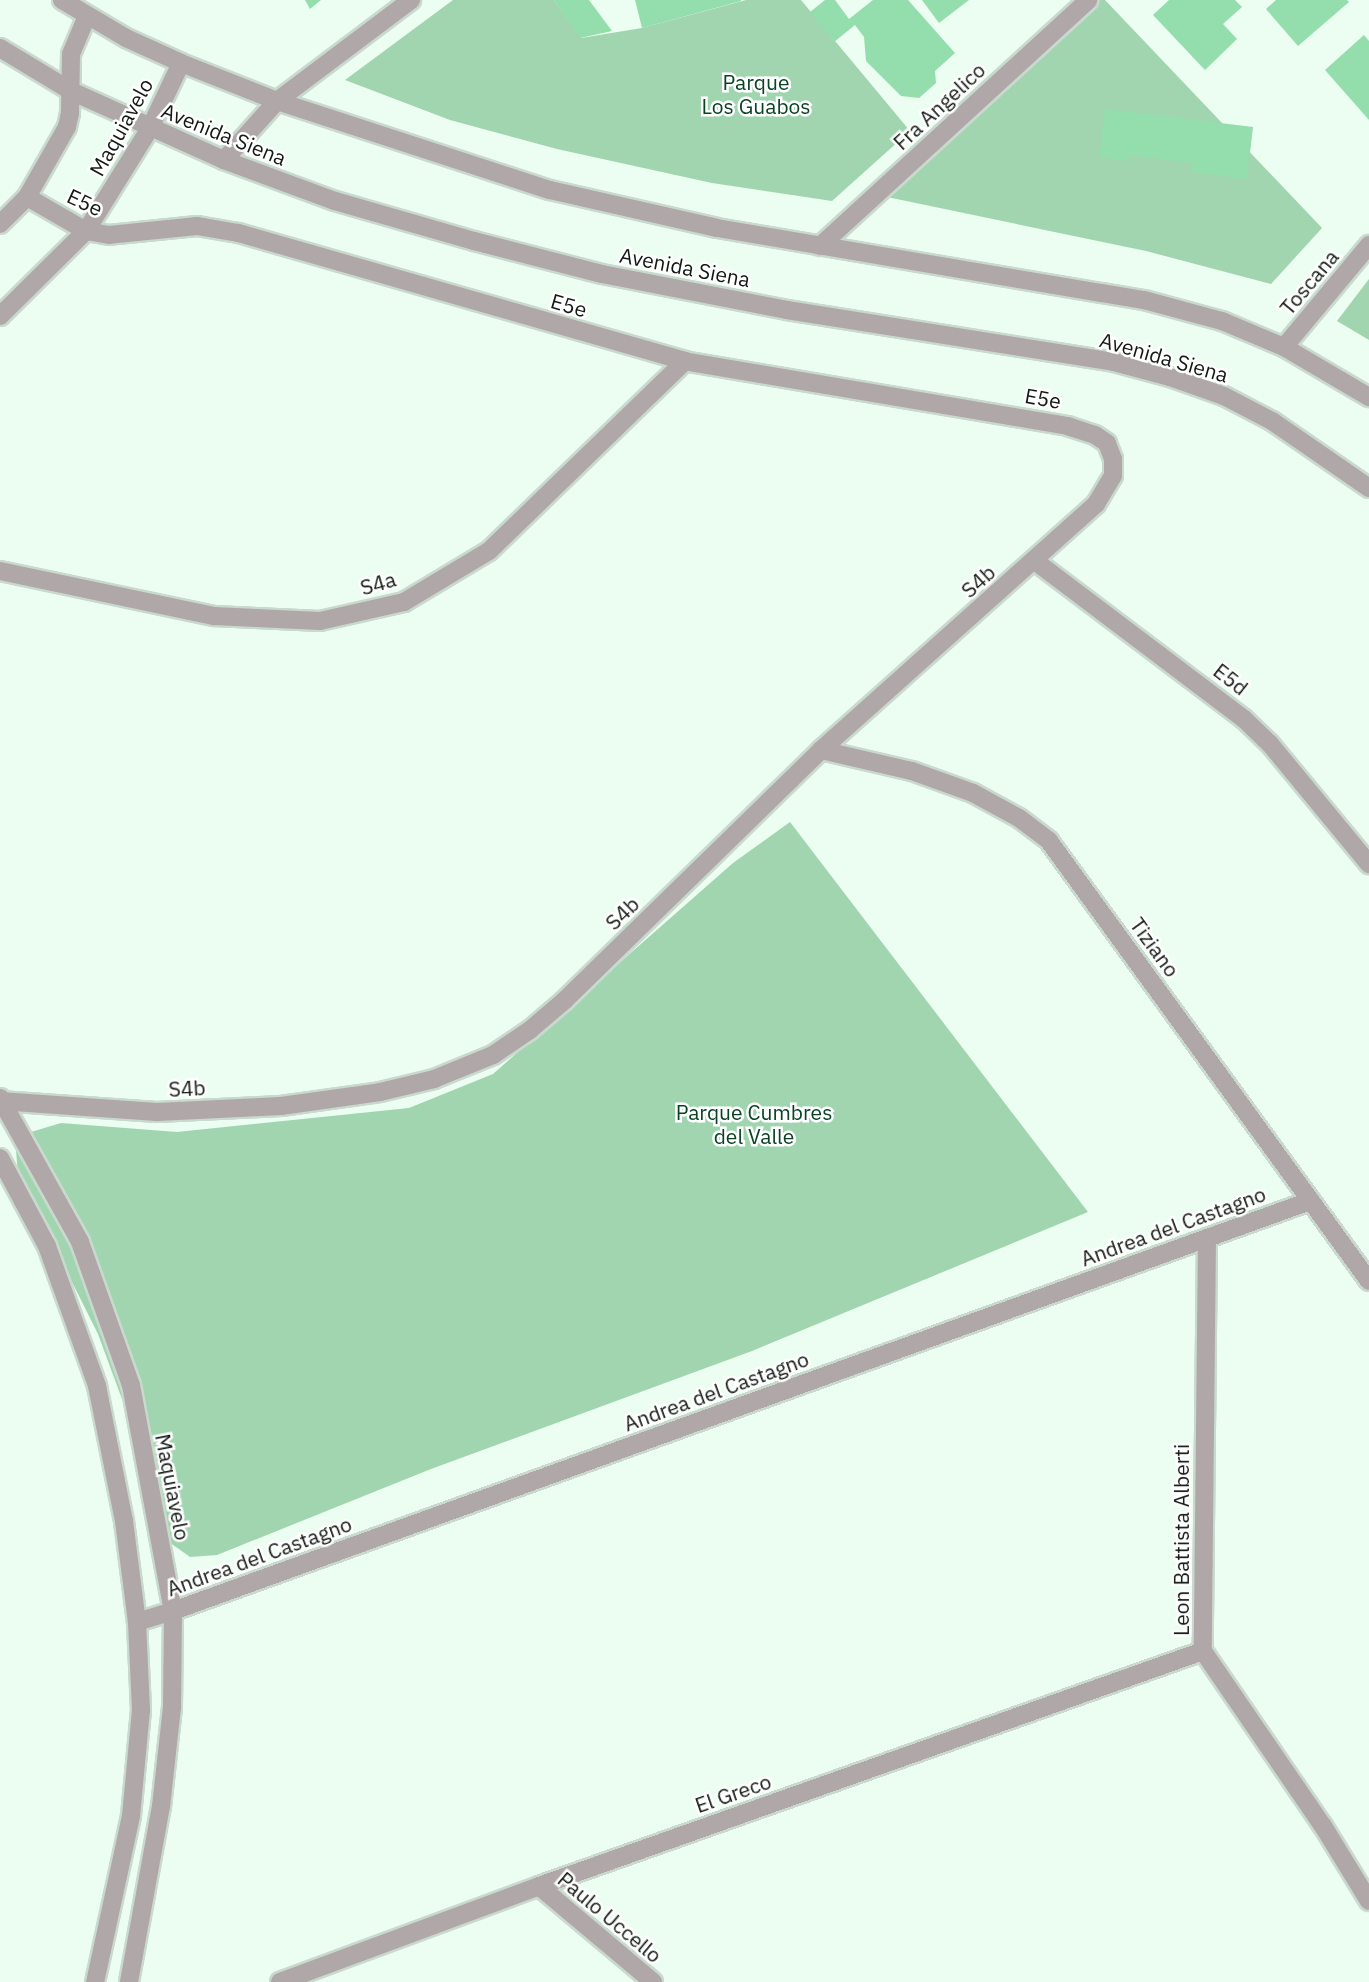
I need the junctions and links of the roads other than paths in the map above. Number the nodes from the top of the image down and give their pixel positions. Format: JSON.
{"nodes":[{"id":1,"x":62,"y":0,"type":"edge"},
{"id":2,"x":411,"y":0,"type":"edge"},
{"id":3,"x":1088,"y":0,"type":"edge"},
{"id":4,"x":87,"y":16,"type":"junction"},
{"id":5,"x":0,"y":48,"type":"edge"},
{"id":6,"x":181,"y":63,"type":"junction"},
{"id":7,"x":71,"y":91,"type":"junction"},
{"id":8,"x":277,"y":101,"type":"junction"},
{"id":9,"x":150,"y":128,"type":"junction"},
{"id":10,"x":224,"y":160,"type":"junction"},
{"id":11,"x":27,"y":197,"type":"junction"},
{"id":12,"x":0,"y":224,"type":"edge"},
{"id":13,"x":86,"y":231,"type":"junction"},
{"id":14,"x":1369,"y":245,"type":"edge"},
{"id":15,"x":820,"y":246,"type":"junction"},
{"id":16,"x":0,"y":316,"type":"edge"},
{"id":17,"x":1284,"y":347,"type":"junction"},
{"id":18,"x":685,"y":361,"type":"junction"},
{"id":19,"x":1369,"y":397,"type":"edge"},
{"id":20,"x":1107,"y":443,"type":"joint"},
{"id":21,"x":1369,"y":489,"type":"edge"},
{"id":22,"x":1035,"y":561,"type":"junction"},
{"id":23,"x":0,"y":571,"type":"edge"},
{"id":24,"x":821,"y":750,"type":"junction"},
{"id":25,"x":1369,"y":864,"type":"edge"},
{"id":26,"x":1,"y":1100,"type":"edge"},
{"id":27,"x":0,"y":1158,"type":"edge"},
{"id":28,"x":1310,"y":1201,"type":"junction"},
{"id":29,"x":1208,"y":1238,"type":"junction"},
{"id":30,"x":1369,"y":1281,"type":"edge"},
{"id":31,"x":173,"y":1611,"type":"junction"},
{"id":32,"x":137,"y":1622,"type":"junction"},
{"id":33,"x":1203,"y":1651,"type":"junction"},
{"id":34,"x":539,"y":1886,"type":"junction"},
{"id":35,"x":1369,"y":1901,"type":"edge"},
{"id":36,"x":95,"y":1982,"type":"edge"},
{"id":37,"x":129,"y":1982,"type":"edge"},
{"id":38,"x":280,"y":1982,"type":"edge"},
{"id":39,"x":653,"y":1982,"type":"edge"}],
"edges":[{"from":1,"to":4,"type":"street"},
{"from":2,"to":8,"type":"street"},
{"from":3,"to":15,"type":"street","name":"Fra Angelico"},
{"from":4,"to":6,"type":"street"},
{"from":4,"to":7,"type":"street"},
{"from":5,"to":7,"type":"street","name":"Avenida Siena"},
{"from":6,"to":8,"type":"street"},
{"from":6,"to":9,"type":"street","name":"Maquiavelo"},
{"from":7,"to":9,"type":"street","name":"Avenida Siena"},
{"from":7,"to":11,"type":"street"},
{"from":8,"to":10,"type":"street"},
{"from":8,"to":15,"type":"street"},
{"from":9,"to":10,"type":"street","name":"Avenida Siena"},
{"from":9,"to":13,"type":"street","name":"Maquiavelo"},
{"from":10,"to":21,"type":"street","name":"Avenida Siena"},
{"from":11,"to":12,"type":"street"},
{"from":11,"to":13,"type":"street","name":"E5e"},
{"from":13,"to":16,"type":"street","name":"Maquiavelo"},
{"from":13,"to":18,"type":"street","name":"E5e"},
{"from":14,"to":17,"type":"street","name":"Toscana"},
{"from":15,"to":17,"type":"street"},
{"from":17,"to":19,"type":"street"},
{"from":18,"to":20,"type":"street","name":"E5e"},
{"from":18,"to":23,"type":"street","name":"S4a"},
{"from":20,"to":22,"type":"street","name":"S4b"},
{"from":22,"to":24,"type":"street","name":"S4b"},
{"from":22,"to":25,"type":"street","name":"E5d"},
{"from":24,"to":26,"type":"street","name":"S4b"},
{"from":24,"to":28,"type":"street","name":"Tiziano"},
{"from":26,"to":31,"type":"street","name":"Maquiavelo"},
{"from":27,"to":32,"type":"street"},
{"from":28,"to":29,"type":"street","name":"Andrea del Castagno"},
{"from":28,"to":30,"type":"street","name":"Tiziano"},
{"from":29,"to":31,"type":"street","name":"Andrea del Castagno"},
{"from":29,"to":33,"type":"street","name":"Leon Battista Alberti"},
{"from":31,"to":32,"type":"street","name":"Andrea del Castagno"},
{"from":31,"to":37,"type":"street","name":"Maquiavelo"},
{"from":32,"to":36,"type":"street"},
{"from":33,"to":34,"type":"street","name":"El Greco"},
{"from":33,"to":35,"type":"street","name":"Leon Battista Alberti"},
{"from":34,"to":38,"type":"street","name":"El Greco"},
{"from":34,"to":39,"type":"street","name":"Paulo Uccello"}]}
